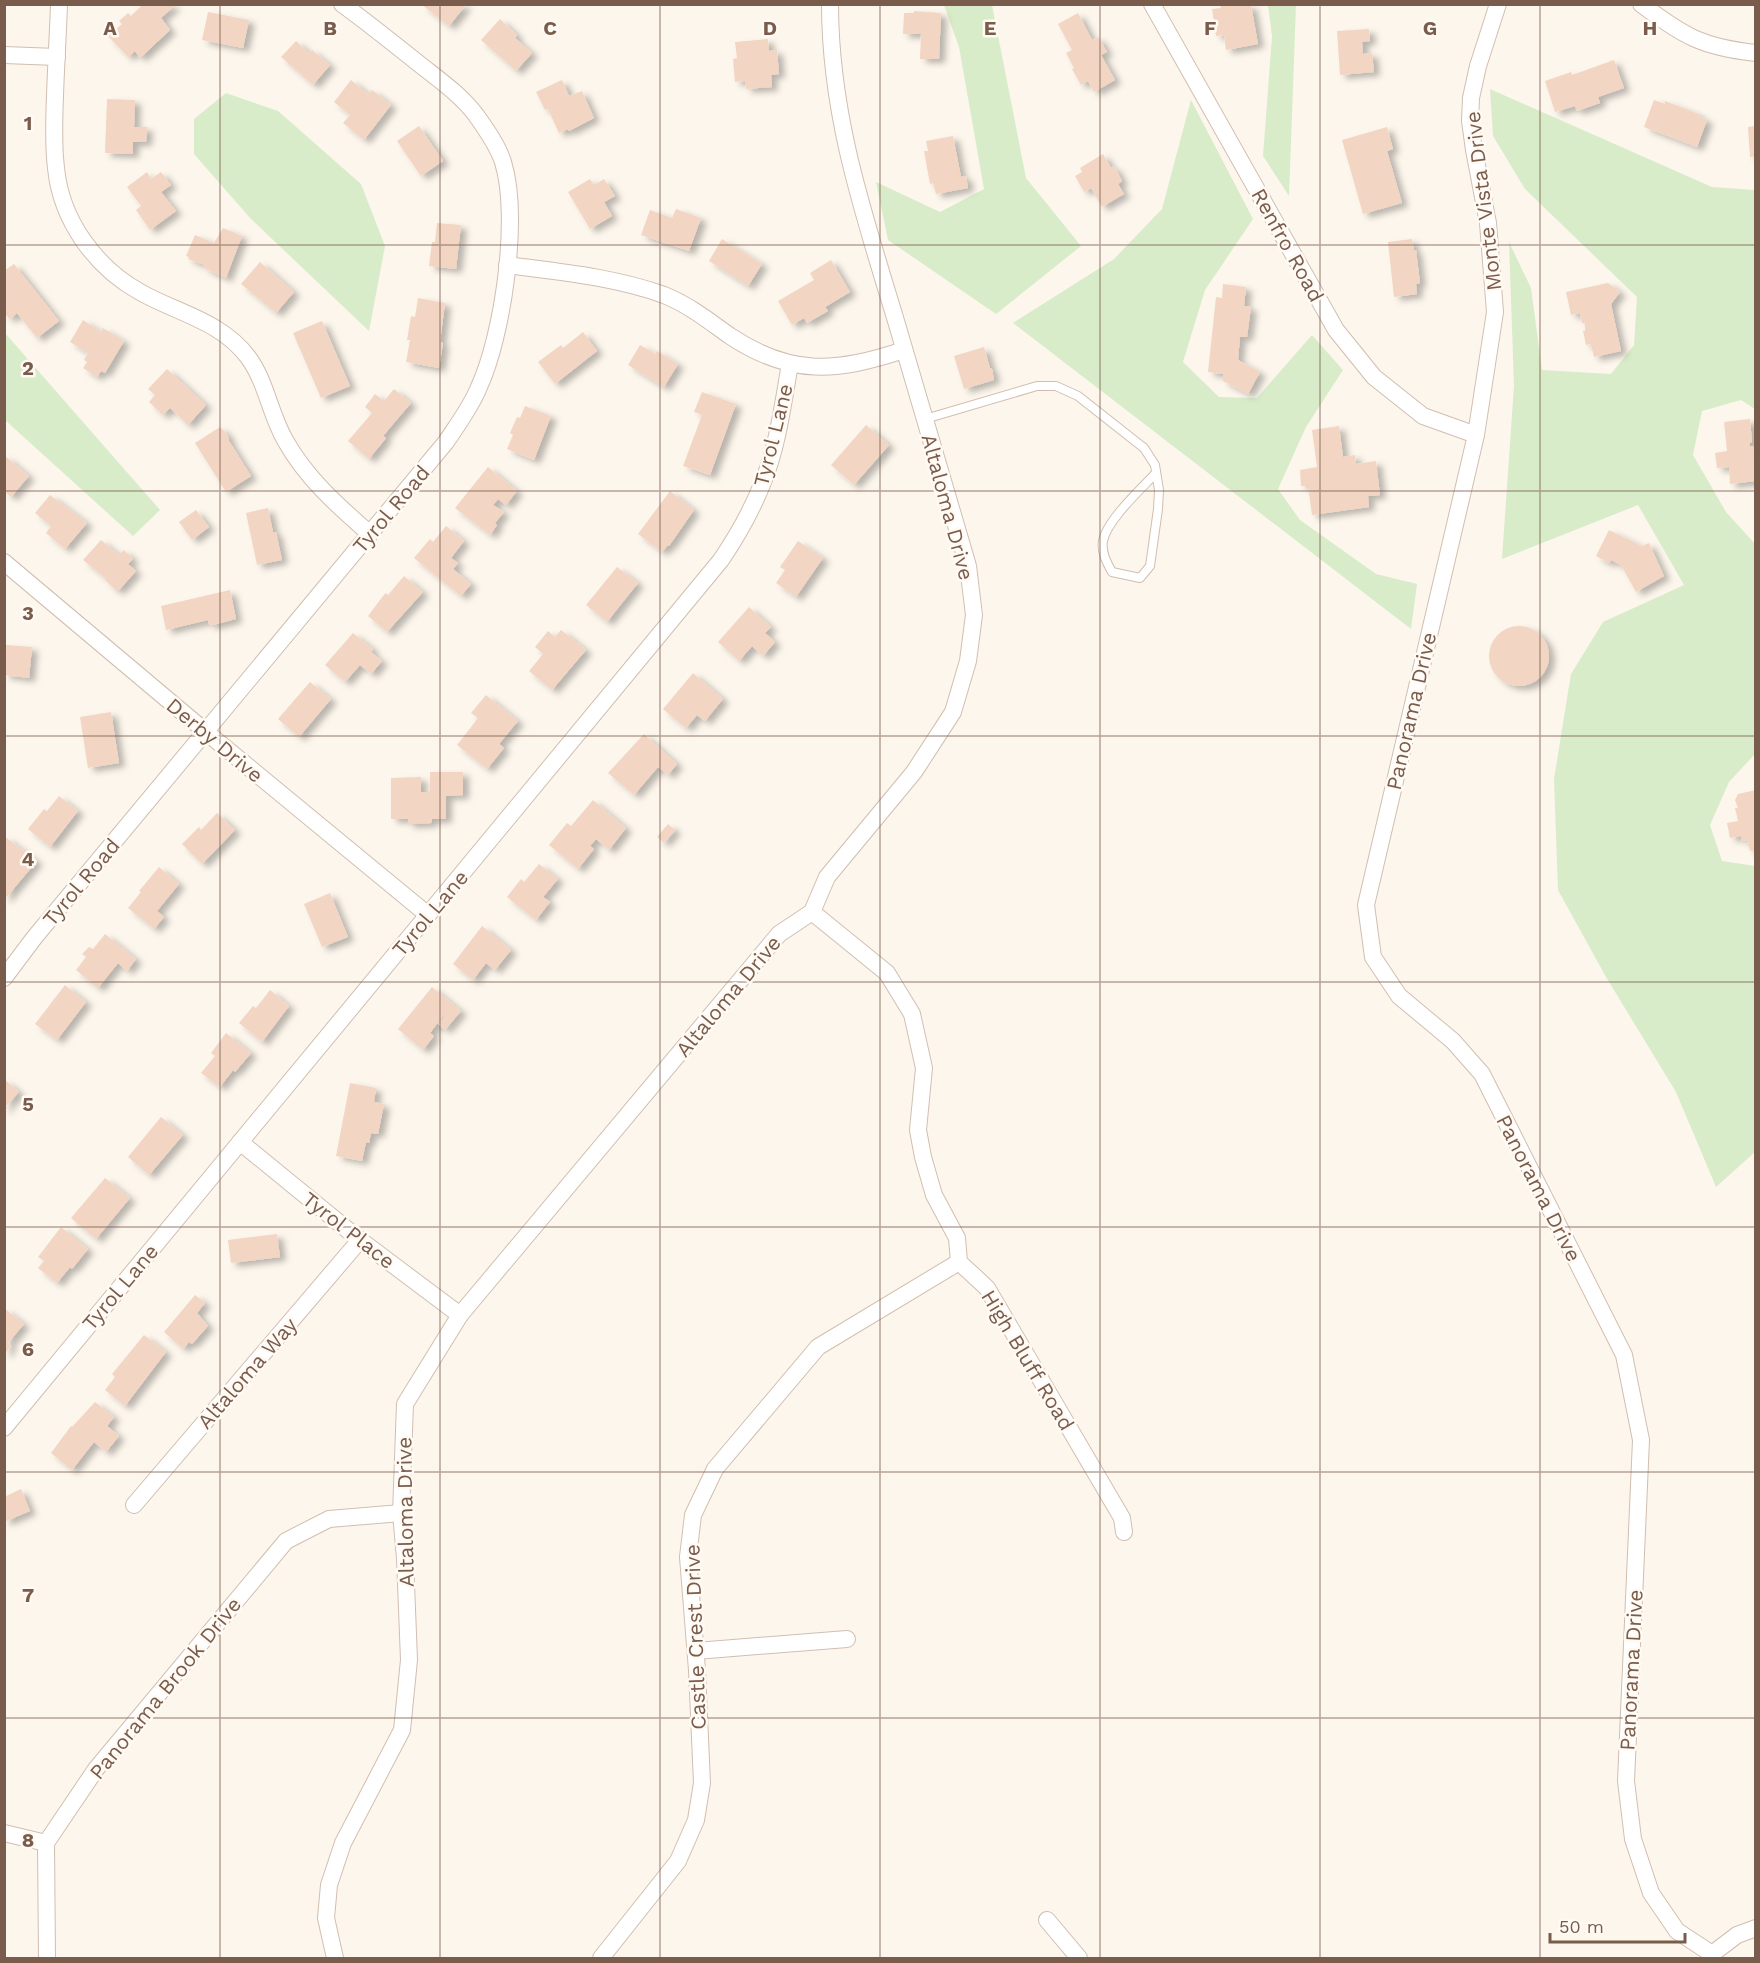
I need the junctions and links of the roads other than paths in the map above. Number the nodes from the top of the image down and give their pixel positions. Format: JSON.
{"nodes":[{"id":1,"x":59,"y":4,"type":"edge"},
{"id":2,"x":342,"y":4,"type":"edge"},
{"id":3,"x":830,"y":4,"type":"edge"},
{"id":4,"x":1152,"y":4,"type":"edge"},
{"id":5,"x":1498,"y":4,"type":"edge"},
{"id":6,"x":1641,"y":4,"type":"edge"},
{"id":7,"x":1755,"y":52,"type":"edge"},
{"id":8,"x":4,"y":55,"type":"edge"},
{"id":9,"x":57,"y":57,"type":"junction"},
{"id":10,"x":507,"y":265,"type":"junction"},
{"id":11,"x":904,"y":350,"type":"junction"},
{"id":12,"x":790,"y":364,"type":"junction"},
{"id":13,"x":924,"y":419,"type":"junction"},
{"id":14,"x":1476,"y":435,"type":"junction"},
{"id":15,"x":1156,"y":473,"type":"junction"},
{"id":16,"x":370,"y":534,"type":"junction"},
{"id":17,"x":4,"y":562,"type":"edge"},
{"id":18,"x":206,"y":732,"type":"junction"},
{"id":19,"x":812,"y":912,"type":"junction"},
{"id":20,"x":428,"y":915,"type":"junction"},
{"id":21,"x":4,"y":978,"type":"edge"},
{"id":22,"x":240,"y":1142,"type":"junction"},
{"id":23,"x":360,"y":1240,"type":"junction"},
{"id":24,"x":959,"y":1262,"type":"junction"},
{"id":25,"x":460,"y":1315,"type":"junction"},
{"id":26,"x":4,"y":1428,"type":"edge"},
{"id":27,"x":134,"y":1505,"type":"dead end"},
{"id":28,"x":401,"y":1513,"type":"junction"},
{"id":29,"x":1124,"y":1532,"type":"dead end"},
{"id":30,"x":847,"y":1639,"type":"dead end"},
{"id":31,"x":696,"y":1651,"type":"junction"},
{"id":32,"x":4,"y":1833,"type":"edge"},
{"id":33,"x":46,"y":1843,"type":"junction"},
{"id":34,"x":1047,"y":1920,"type":"dead end"},
{"id":35,"x":1755,"y":1928,"type":"edge"},
{"id":36,"x":1712,"y":1956,"type":"edge"},
{"id":37,"x":47,"y":1959,"type":"edge"},
{"id":38,"x":334,"y":1959,"type":"edge"},
{"id":39,"x":601,"y":1959,"type":"edge"},
{"id":40,"x":1079,"y":1959,"type":"edge"}],
"edges":[{"from":1,"to":9,"type":"street"},
{"from":2,"to":10,"type":"street","name":"Tyrol Road"},
{"from":3,"to":11,"type":"street","name":"Altaloma Drive"},
{"from":4,"to":14,"type":"street","name":"Renfro Road"},
{"from":5,"to":14,"type":"street","name":"Monte Vista Drive"},
{"from":6,"to":7,"type":"street"},
{"from":8,"to":9,"type":"street"},
{"from":9,"to":16,"type":"street"},
{"from":10,"to":12,"type":"street"},
{"from":10,"to":16,"type":"street","name":"Tyrol Road"},
{"from":11,"to":12,"type":"street"},
{"from":11,"to":13,"type":"street","name":"Altaloma Drive"},
{"from":12,"to":20,"type":"street","name":"Tyrol Lane"},
{"from":13,"to":15,"type":"lane"},
{"from":13,"to":19,"type":"street","name":"Altaloma Drive"},
{"from":14,"to":36,"type":"street","name":"Panorama Drive"},
{"from":15,"to":15,"type":"lane"},
{"from":16,"to":18,"type":"street","name":"Tyrol Road"},
{"from":17,"to":18,"type":"street","name":"Derby Drive"},
{"from":18,"to":20,"type":"street","name":"Derby Drive"},
{"from":18,"to":21,"type":"street","name":"Tyrol Road"},
{"from":19,"to":24,"type":"street"},
{"from":19,"to":25,"type":"street","name":"Altaloma Drive"},
{"from":20,"to":22,"type":"street","name":"Tyrol Lane"},
{"from":22,"to":23,"type":"street","name":"Tyrol Place"},
{"from":22,"to":26,"type":"street","name":"Tyrol Lane"},
{"from":23,"to":25,"type":"street","name":"Tyrol Place"},
{"from":23,"to":27,"type":"street","name":"Altaloma Way"},
{"from":24,"to":29,"type":"street","name":"High Bluff Road"},
{"from":24,"to":31,"type":"street","name":"Castle Crest Drive"},
{"from":25,"to":28,"type":"street","name":"Altaloma Drive"},
{"from":28,"to":33,"type":"street","name":"Panorama Brook Drive"},
{"from":28,"to":38,"type":"street","name":"Altaloma Drive"},
{"from":30,"to":31,"type":"street"},
{"from":31,"to":39,"type":"street","name":"Castle Crest Drive"},
{"from":32,"to":33,"type":"street"},
{"from":33,"to":37,"type":"street"},
{"from":34,"to":40,"type":"street"},
{"from":35,"to":36,"type":"street"}]}
